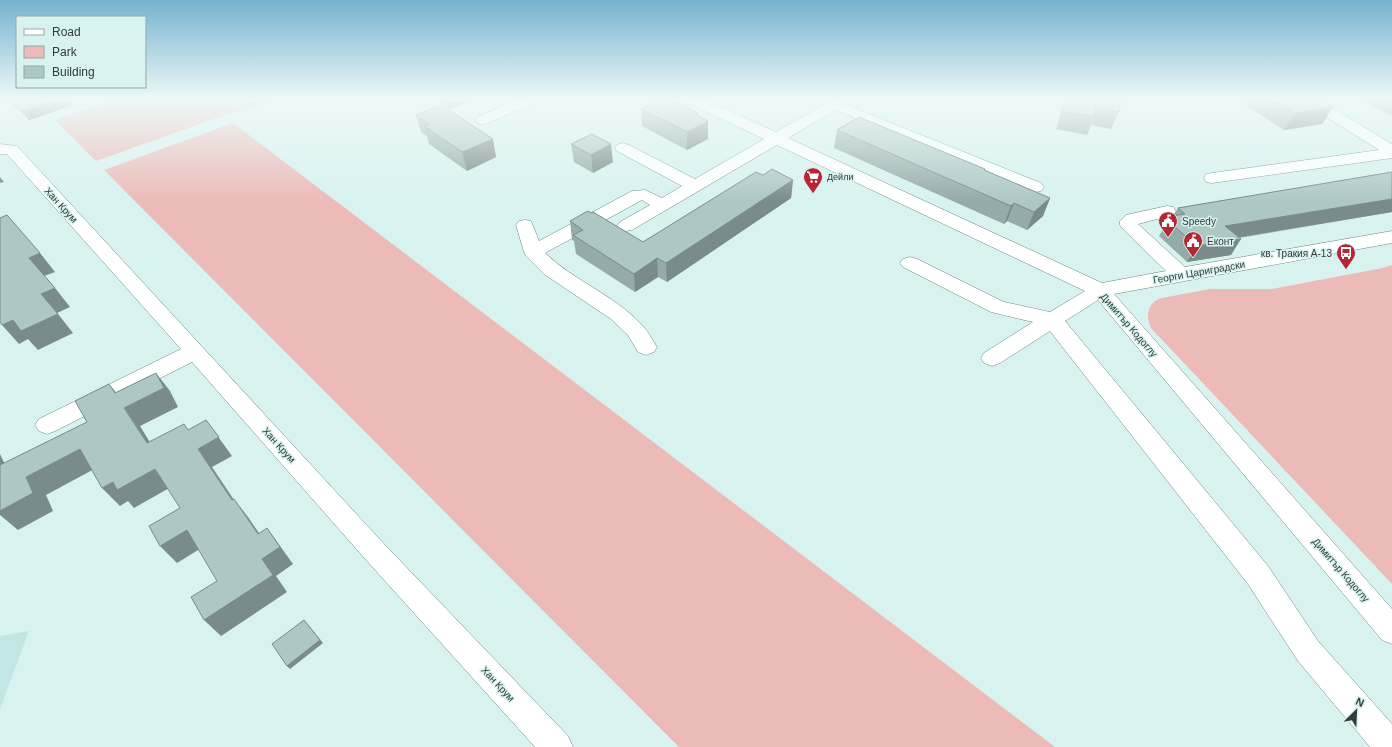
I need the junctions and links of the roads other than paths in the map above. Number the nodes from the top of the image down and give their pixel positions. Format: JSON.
{"nodes":[{"id":1,"x":763,"y":133,"type":"edge"},
{"id":2,"x":786,"y":133,"type":"edge"},
{"id":3,"x":904,"y":133,"type":"edge"},
{"id":4,"x":1362,"y":133,"type":"edge"},
{"id":5,"x":776,"y":139,"type":"junction"},
{"id":6,"x":623,"y":148,"type":"dead end"},
{"id":7,"x":0,"y":149,"type":"edge"},
{"id":8,"x":1392,"y":152,"type":"edge"},
{"id":9,"x":1212,"y":178,"type":"dead end"},
{"id":10,"x":695,"y":186,"type":"junction"},
{"id":11,"x":1035,"y":187,"type":"dead end"},
{"id":12,"x":663,"y":205,"type":"junction"},
{"id":13,"x":1167,"y":212,"type":"dead end"},
{"id":14,"x":525,"y":225,"type":"dead end"},
{"id":15,"x":626,"y":226,"type":"dead end"},
{"id":16,"x":1392,"y":237,"type":"edge"},
{"id":17,"x":533,"y":252,"type":"junction"},
{"id":18,"x":910,"y":263,"type":"dead end"},
{"id":19,"x":1181,"y":274,"type":"junction"},
{"id":20,"x":1100,"y":290,"type":"junction"},
{"id":21,"x":1053,"y":320,"type":"junction"},
{"id":22,"x":646,"y":347,"type":"dead end"},
{"id":23,"x":194,"y":352,"type":"junction"},
{"id":24,"x":992,"y":358,"type":"dead end"},
{"id":25,"x":47,"y":425,"type":"dead end"},
{"id":26,"x":1392,"y":630,"type":"edge"},
{"id":27,"x":1383,"y":738,"type":"dead end"},
{"id":28,"x":557,"y":747,"type":"edge"}],
"edges":[{"from":1,"to":5,"type":"street","name":"Димитър Кодоглу"},
{"from":2,"to":5,"type":"street"},
{"from":3,"to":11,"type":"street"},
{"from":4,"to":8,"type":"street"},
{"from":5,"to":10,"type":"street"},
{"from":5,"to":20,"type":"street","name":"Димитър Кодоглу"},
{"from":6,"to":10,"type":"street"},
{"from":7,"to":23,"type":"street","name":"Хан Крум"},
{"from":8,"to":9,"type":"street"},
{"from":10,"to":12,"type":"street"},
{"from":12,"to":15,"type":"street"},
{"from":12,"to":17,"type":"street"},
{"from":13,"to":19,"type":"street"},
{"from":14,"to":17,"type":"street"},
{"from":16,"to":19,"type":"street","name":"Георги Цариградски"},
{"from":17,"to":22,"type":"street"},
{"from":18,"to":21,"type":"street"},
{"from":19,"to":20,"type":"street","name":"Георги Цариградски"},
{"from":20,"to":21,"type":"street"},
{"from":20,"to":26,"type":"street","name":"Димитър Кодоглу"},
{"from":21,"to":24,"type":"street"},
{"from":21,"to":27,"type":"street"},
{"from":23,"to":25,"type":"street"},
{"from":23,"to":28,"type":"street","name":"Хан Крум"}]}
